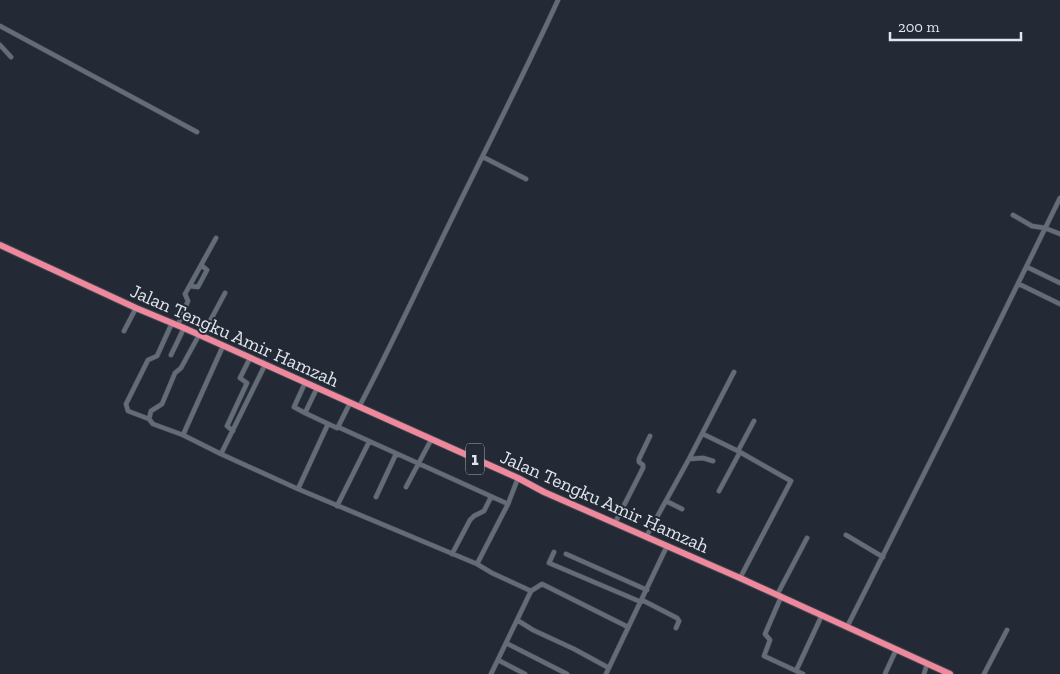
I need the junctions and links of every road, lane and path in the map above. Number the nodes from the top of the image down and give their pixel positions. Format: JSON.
{"nodes":[{"id":1,"x":558,"y":0,"type":"edge"},
{"id":2,"x":0,"y":26,"type":"edge"},
{"id":3,"x":0,"y":45,"type":"edge"},
{"id":4,"x":11,"y":57,"type":"dead end"},
{"id":5,"x":197,"y":132,"type":"dead end"},
{"id":6,"x":483,"y":157,"type":"junction"},
{"id":7,"x":526,"y":179,"type":"dead end"},
{"id":8,"x":1060,"y":198,"type":"edge"},
{"id":9,"x":1012,"y":215,"type":"dead end"},
{"id":10,"x":1045,"y":228,"type":"junction"},
{"id":11,"x":1060,"y":234,"type":"edge"},
{"id":12,"x":216,"y":238,"type":"dead end"},
{"id":13,"x":0,"y":245,"type":"edge"},
{"id":14,"x":201,"y":265,"type":"junction"},
{"id":15,"x":1027,"y":267,"type":"junction"},
{"id":16,"x":1060,"y":283,"type":"edge"},
{"id":17,"x":1019,"y":284,"type":"junction"},
{"id":18,"x":190,"y":286,"type":"junction"},
{"id":19,"x":224,"y":293,"type":"dead end"},
{"id":20,"x":1060,"y":304,"type":"edge"},
{"id":21,"x":136,"y":308,"type":"junction"},
{"id":22,"x":178,"y":325,"type":"junction"},
{"id":23,"x":124,"y":331,"type":"dead end"},
{"id":24,"x":200,"y":336,"type":"junction"},
{"id":25,"x":223,"y":346,"type":"junction"},
{"id":26,"x":171,"y":355,"type":"dead end"},
{"id":27,"x":250,"y":358,"type":"junction"},
{"id":28,"x":266,"y":365,"type":"junction"},
{"id":29,"x":734,"y":372,"type":"dead end"},
{"id":30,"x":305,"y":383,"type":"junction"},
{"id":31,"x":316,"y":388,"type":"junction"},
{"id":32,"x":350,"y":403,"type":"junction"},
{"id":33,"x":359,"y":407,"type":"junction"},
{"id":34,"x":305,"y":412,"type":"junction"},
{"id":35,"x":149,"y":419,"type":"junction"},
{"id":36,"x":754,"y":420,"type":"dead end"},
{"id":37,"x":328,"y":424,"type":"junction"},
{"id":38,"x":338,"y":427,"type":"junction"},
{"id":39,"x":233,"y":431,"type":"junction"},
{"id":40,"x":702,"y":434,"type":"junction"},
{"id":41,"x":183,"y":435,"type":"junction"},
{"id":42,"x":650,"y":436,"type":"dead end"},
{"id":43,"x":431,"y":440,"type":"junction"},
{"id":44,"x":369,"y":442,"type":"junction"},
{"id":45,"x":739,"y":452,"type":"junction"},
{"id":46,"x":221,"y":454,"type":"junction"},
{"id":47,"x":396,"y":454,"type":"junction"},
{"id":48,"x":689,"y":459,"type":"junction"},
{"id":49,"x":713,"y":461,"type":"dead end"},
{"id":50,"x":419,"y":464,"type":"junction"},
{"id":51,"x":518,"y":478,"type":"junction"},
{"id":52,"x":406,"y":487,"type":"dead end"},
{"id":53,"x":298,"y":490,"type":"junction"},
{"id":54,"x":719,"y":491,"type":"dead end"},
{"id":55,"x":376,"y":497,"type":"dead end"},
{"id":56,"x":491,"y":497,"type":"junction"},
{"id":57,"x":666,"y":501,"type":"junction"},
{"id":58,"x":508,"y":504,"type":"junction"},
{"id":59,"x":337,"y":506,"type":"junction"},
{"id":60,"x":682,"y":509,"type":"dead end"},
{"id":61,"x":615,"y":523,"type":"junction"},
{"id":62,"x":846,"y":535,"type":"dead end"},
{"id":63,"x":646,"y":537,"type":"junction"},
{"id":64,"x":807,"y":538,"type":"dead end"},
{"id":65,"x":667,"y":546,"type":"junction"},
{"id":66,"x":554,"y":552,"type":"dead end"},
{"id":67,"x":452,"y":554,"type":"junction"},
{"id":68,"x":566,"y":554,"type":"dead end"},
{"id":69,"x":883,"y":557,"type":"junction"},
{"id":70,"x":476,"y":564,"type":"junction"},
{"id":71,"x":740,"y":578,"type":"junction"},
{"id":72,"x":647,"y":590,"type":"junction"},
{"id":73,"x":531,"y":591,"type":"junction"},
{"id":74,"x":779,"y":596,"type":"junction"},
{"id":75,"x":642,"y":601,"type":"junction"},
{"id":76,"x":822,"y":615,"type":"junction"},
{"id":77,"x":517,"y":620,"type":"junction"},
{"id":78,"x":847,"y":626,"type":"junction"},
{"id":79,"x":628,"y":627,"type":"junction"},
{"id":80,"x":676,"y":628,"type":"dead end"},
{"id":81,"x":1007,"y":630,"type":"dead end"},
{"id":82,"x":506,"y":643,"type":"junction"},
{"id":83,"x":896,"y":650,"type":"junction"},
{"id":84,"x":498,"y":660,"type":"junction"},
{"id":85,"x":928,"y":664,"type":"junction"},
{"id":86,"x":609,"y":668,"type":"junction"},
{"id":87,"x":796,"y":671,"type":"junction"},
{"id":88,"x":491,"y":674,"type":"edge"},
{"id":89,"x":525,"y":674,"type":"edge"},
{"id":90,"x":566,"y":674,"type":"edge"},
{"id":91,"x":606,"y":674,"type":"edge"},
{"id":92,"x":803,"y":674,"type":"edge"},
{"id":93,"x":885,"y":674,"type":"edge"},
{"id":94,"x":924,"y":674,"type":"edge"},
{"id":95,"x":948,"y":674,"type":"edge"},
{"id":96,"x":984,"y":674,"type":"edge"}],
"edges":[{"from":1,"to":6,"type":"street"},
{"from":2,"to":5,"type":"street"},
{"from":3,"to":4,"type":"street"},
{"from":6,"to":7,"type":"street"},
{"from":6,"to":33,"type":"street"},
{"from":8,"to":10,"type":"street"},
{"from":9,"to":10,"type":"street"},
{"from":10,"to":11,"type":"street"},
{"from":10,"to":15,"type":"street"},
{"from":12,"to":14,"type":"street"},
{"from":13,"to":21,"type":"highway","name":"Jalan Tengku Amir Hamzah","number":"1"},
{"from":14,"to":18,"type":"street"},
{"from":14,"to":18,"type":"street"},
{"from":15,"to":16,"type":"street"},
{"from":15,"to":17,"type":"street"},
{"from":17,"to":20,"type":"street"},
{"from":17,"to":69,"type":"street"},
{"from":18,"to":22,"type":"street"},
{"from":19,"to":24,"type":"street"},
{"from":21,"to":22,"type":"highway","name":"Jalan Tengku Amir Hamzah","number":"1"},
{"from":21,"to":23,"type":"street"},
{"from":22,"to":24,"type":"highway","name":"Jalan Tengku Amir Hamzah","number":"1"},
{"from":22,"to":26,"type":"street"},
{"from":22,"to":35,"type":"street"},
{"from":24,"to":25,"type":"highway","name":"Jalan Tengku Amir Hamzah","number":"1"},
{"from":24,"to":35,"type":"street"},
{"from":25,"to":27,"type":"highway","name":"Jalan Tengku Amir Hamzah","number":"1"},
{"from":25,"to":41,"type":"street"},
{"from":27,"to":28,"type":"highway","name":"Jalan Tengku Amir Hamzah","number":"1"},
{"from":27,"to":39,"type":"street"},
{"from":28,"to":30,"type":"highway","name":"Jalan Tengku Amir Hamzah","number":"1"},
{"from":28,"to":39,"type":"street"},
{"from":29,"to":40,"type":"street"},
{"from":30,"to":31,"type":"highway","name":"Jalan Tengku Amir Hamzah","number":"1"},
{"from":30,"to":34,"type":"street"},
{"from":31,"to":32,"type":"highway","name":"Jalan Tengku Amir Hamzah","number":"1"},
{"from":31,"to":34,"type":"street"},
{"from":32,"to":33,"type":"highway","name":"Jalan Tengku Amir Hamzah","number":"1"},
{"from":32,"to":38,"type":"street"},
{"from":33,"to":43,"type":"highway","name":"Jalan Tengku Amir Hamzah","number":"1"},
{"from":34,"to":37,"type":"street"},
{"from":35,"to":41,"type":"street"},
{"from":36,"to":45,"type":"street"},
{"from":37,"to":38,"type":"street"},
{"from":37,"to":53,"type":"street"},
{"from":38,"to":44,"type":"street"},
{"from":39,"to":46,"type":"street"},
{"from":40,"to":45,"type":"street"},
{"from":40,"to":48,"type":"street"},
{"from":41,"to":46,"type":"street"},
{"from":42,"to":61,"type":"street"},
{"from":43,"to":50,"type":"street"},
{"from":43,"to":51,"type":"highway","name":"Jalan Tengku Amir Hamzah","number":"1"},
{"from":44,"to":47,"type":"street"},
{"from":44,"to":59,"type":"street"},
{"from":45,"to":54,"type":"street"},
{"from":45,"to":71,"type":"street"},
{"from":46,"to":53,"type":"street"},
{"from":47,"to":50,"type":"street"},
{"from":47,"to":55,"type":"street"},
{"from":48,"to":49,"type":"street"},
{"from":48,"to":57,"type":"street"},
{"from":50,"to":52,"type":"street"},
{"from":50,"to":56,"type":"street"},
{"from":51,"to":58,"type":"street"},
{"from":51,"to":61,"type":"highway","name":"Jalan Tengku Amir Hamzah","number":"1"},
{"from":53,"to":59,"type":"street"},
{"from":56,"to":58,"type":"street"},
{"from":56,"to":67,"type":"street"},
{"from":57,"to":60,"type":"street"},
{"from":57,"to":63,"type":"street"},
{"from":58,"to":70,"type":"street"},
{"from":59,"to":67,"type":"street"},
{"from":61,"to":63,"type":"highway","name":"Jalan Tengku Amir Hamzah","number":"1"},
{"from":62,"to":69,"type":"street"},
{"from":63,"to":65,"type":"highway","name":"Jalan Tengku Amir Hamzah","number":"1"},
{"from":64,"to":74,"type":"street"},
{"from":65,"to":71,"type":"highway","name":"Jalan Tengku Amir Hamzah","number":"1"},
{"from":65,"to":72,"type":"street"},
{"from":66,"to":75,"type":"street"},
{"from":67,"to":70,"type":"street"},
{"from":68,"to":72,"type":"street"},
{"from":69,"to":78,"type":"street"},
{"from":70,"to":73,"type":"street"},
{"from":71,"to":74,"type":"highway","name":"Jalan Tengku Amir Hamzah","number":"1"},
{"from":72,"to":75,"type":"street"},
{"from":73,"to":77,"type":"street"},
{"from":73,"to":79,"type":"street"},
{"from":74,"to":76,"type":"highway","name":"Jalan Tengku Amir Hamzah","number":"1"},
{"from":74,"to":87,"type":"street"},
{"from":75,"to":79,"type":"street"},
{"from":75,"to":80,"type":"street"},
{"from":76,"to":78,"type":"highway","name":"Jalan Tengku Amir Hamzah","number":"1"},
{"from":76,"to":87,"type":"street"},
{"from":77,"to":82,"type":"street"},
{"from":77,"to":86,"type":"street"},
{"from":78,"to":83,"type":"highway","name":"Jalan Tengku Amir Hamzah","number":"1"},
{"from":79,"to":86,"type":"street"},
{"from":81,"to":96,"type":"street"},
{"from":82,"to":84,"type":"street"},
{"from":82,"to":90,"type":"street"},
{"from":83,"to":85,"type":"highway","name":"Jalan Tengku Amir Hamzah","number":"1"},
{"from":83,"to":93,"type":"street"},
{"from":84,"to":88,"type":"street"},
{"from":84,"to":89,"type":"street"},
{"from":85,"to":94,"type":"street"},
{"from":85,"to":95,"type":"highway","name":"Jalan Tengku Amir Hamzah","number":"1"},
{"from":86,"to":91,"type":"street"},
{"from":87,"to":92,"type":"street"}]}
